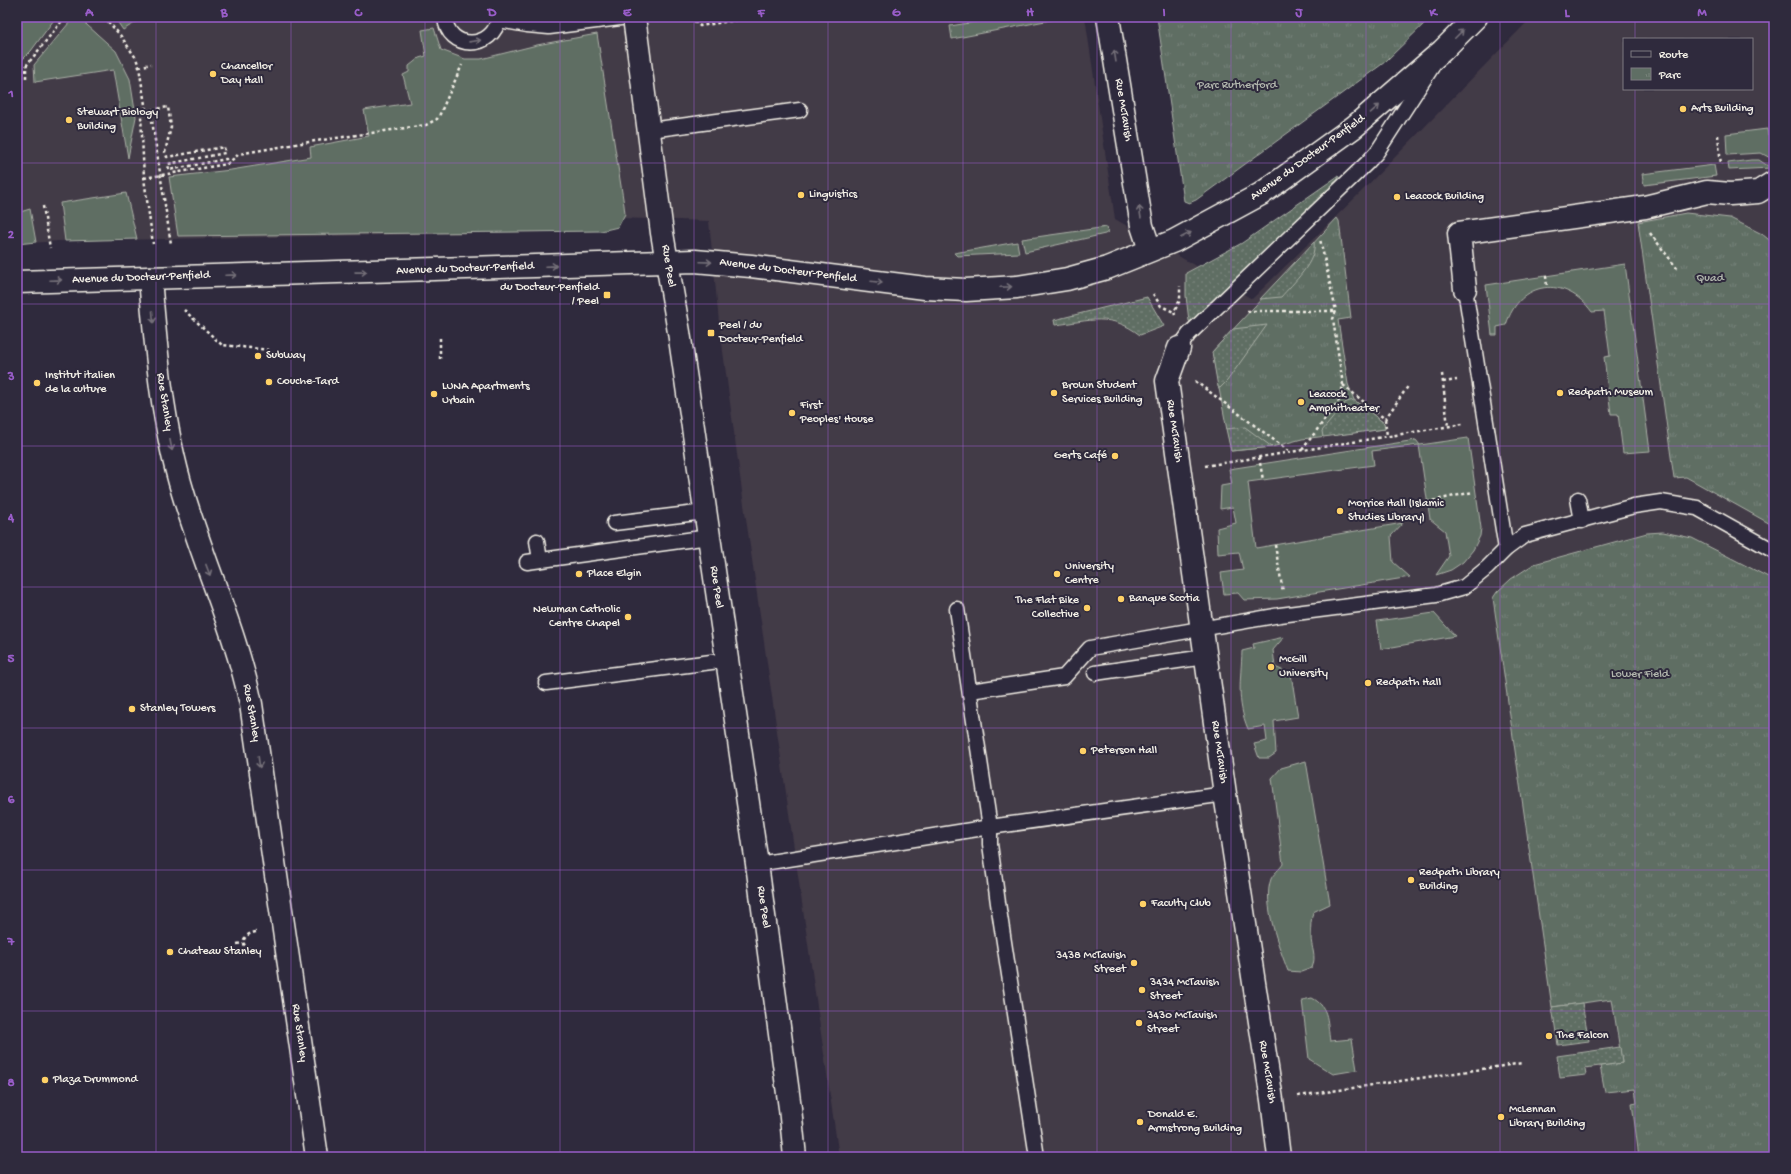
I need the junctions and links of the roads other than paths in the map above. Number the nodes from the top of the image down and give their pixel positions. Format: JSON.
{"nodes":[{"id":1,"x":445,"y":17,"type":"edge"},
{"id":2,"x":628,"y":17,"type":"edge"},
{"id":3,"x":634,"y":17,"type":"edge"},
{"id":4,"x":1108,"y":17,"type":"edge"},
{"id":5,"x":1476,"y":17,"type":"edge"},
{"id":6,"x":499,"y":18,"type":"edge"},
{"id":7,"x":1442,"y":51,"type":"junction"},
{"id":8,"x":800,"y":110,"type":"dead end"},
{"id":9,"x":650,"y":130,"type":"junction"},
{"id":10,"x":1768,"y":192,"type":"edge"},
{"id":11,"x":1150,"y":250,"type":"junction"},
{"id":12,"x":667,"y":262,"type":"junction"},
{"id":13,"x":150,"y":278,"type":"junction"},
{"id":14,"x":17,"y":282,"type":"edge"},
{"id":15,"x":1465,"y":289,"type":"joint"},
{"id":16,"x":1176,"y":356,"type":"joint"},
{"id":17,"x":1578,"y":499,"type":"dead end"},
{"id":18,"x":705,"y":512,"type":"junction"},
{"id":19,"x":1582,"y":521,"type":"junction"},
{"id":20,"x":614,"y":523,"type":"dead end"},
{"id":21,"x":709,"y":537,"type":"junction"},
{"id":22,"x":537,"y":541,"type":"dead end"},
{"id":23,"x":1506,"y":549,"type":"junction"},
{"id":24,"x":1774,"y":551,"type":"edge"},
{"id":25,"x":957,"y":609,"type":"dead end"},
{"id":26,"x":1202,"y":629,"type":"junction"},
{"id":27,"x":1205,"y":657,"type":"junction"},
{"id":28,"x":727,"y":660,"type":"junction"},
{"id":29,"x":1095,"y":673,"type":"dead end"},
{"id":30,"x":546,"y":683,"type":"dead end"},
{"id":31,"x":970,"y":692,"type":"junction"},
{"id":32,"x":1224,"y":794,"type":"junction"},
{"id":33,"x":990,"y":827,"type":"junction"},
{"id":34,"x":757,"y":864,"type":"junction"},
{"id":35,"x":317,"y":1157,"type":"edge"},
{"id":36,"x":795,"y":1157,"type":"edge"},
{"id":37,"x":1037,"y":1157,"type":"edge"},
{"id":38,"x":1279,"y":1157,"type":"edge"}],
"edges":[{"from":1,"to":6,"type":"lane","one_way":true},
{"from":2,"to":6,"type":"lane"},
{"from":3,"to":9,"type":"street","name":"Rue Peel"},
{"from":11,"to":4,"type":"street","name":"Rue McTavish","one_way":true},
{"from":7,"to":5,"type":"street","name":"Avenue du Docteur-Penfield","one_way":true},
{"from":11,"to":7,"type":"street","name":"Avenue du Docteur-Penfield","one_way":true},
{"from":7,"to":16,"type":"lane"},
{"from":8,"to":9,"type":"lane"},
{"from":9,"to":12,"type":"street","name":"Rue Peel"},
{"from":10,"to":15,"type":"street"},
{"from":12,"to":11,"type":"street","name":"Avenue du Docteur-Penfield","one_way":true},
{"from":13,"to":12,"type":"street","name":"Avenue du Docteur-Penfield","one_way":true},
{"from":12,"to":18,"type":"street","name":"Rue Peel"},
{"from":14,"to":13,"type":"street","name":"Avenue du Docteur-Penfield","one_way":true},
{"from":13,"to":35,"type":"street","name":"Rue Stanley","one_way":true},
{"from":15,"to":23,"type":"lane"},
{"from":16,"to":26,"type":"street","name":"Rue McTavish"},
{"from":17,"to":19,"type":"lane"},
{"from":18,"to":20,"type":"lane"},
{"from":18,"to":21,"type":"street","name":"Rue Peel"},
{"from":19,"to":23,"type":"lane"},
{"from":19,"to":24,"type":"lane"},
{"from":21,"to":22,"type":"lane"},
{"from":21,"to":28,"type":"street","name":"Rue Peel"},
{"from":23,"to":26,"type":"lane"},
{"from":25,"to":31,"type":"lane"},
{"from":26,"to":27,"type":"street","name":"Rue McTavish"},
{"from":26,"to":31,"type":"lane"},
{"from":27,"to":29,"type":"lane"},
{"from":27,"to":32,"type":"street","name":"Rue McTavish"},
{"from":28,"to":30,"type":"lane"},
{"from":28,"to":34,"type":"street","name":"Rue Peel"},
{"from":31,"to":33,"type":"lane"},
{"from":32,"to":33,"type":"lane"},
{"from":32,"to":38,"type":"street","name":"Rue McTavish"},
{"from":33,"to":34,"type":"lane"},
{"from":33,"to":37,"type":"lane"},
{"from":34,"to":36,"type":"street","name":"Rue Peel"}]}
